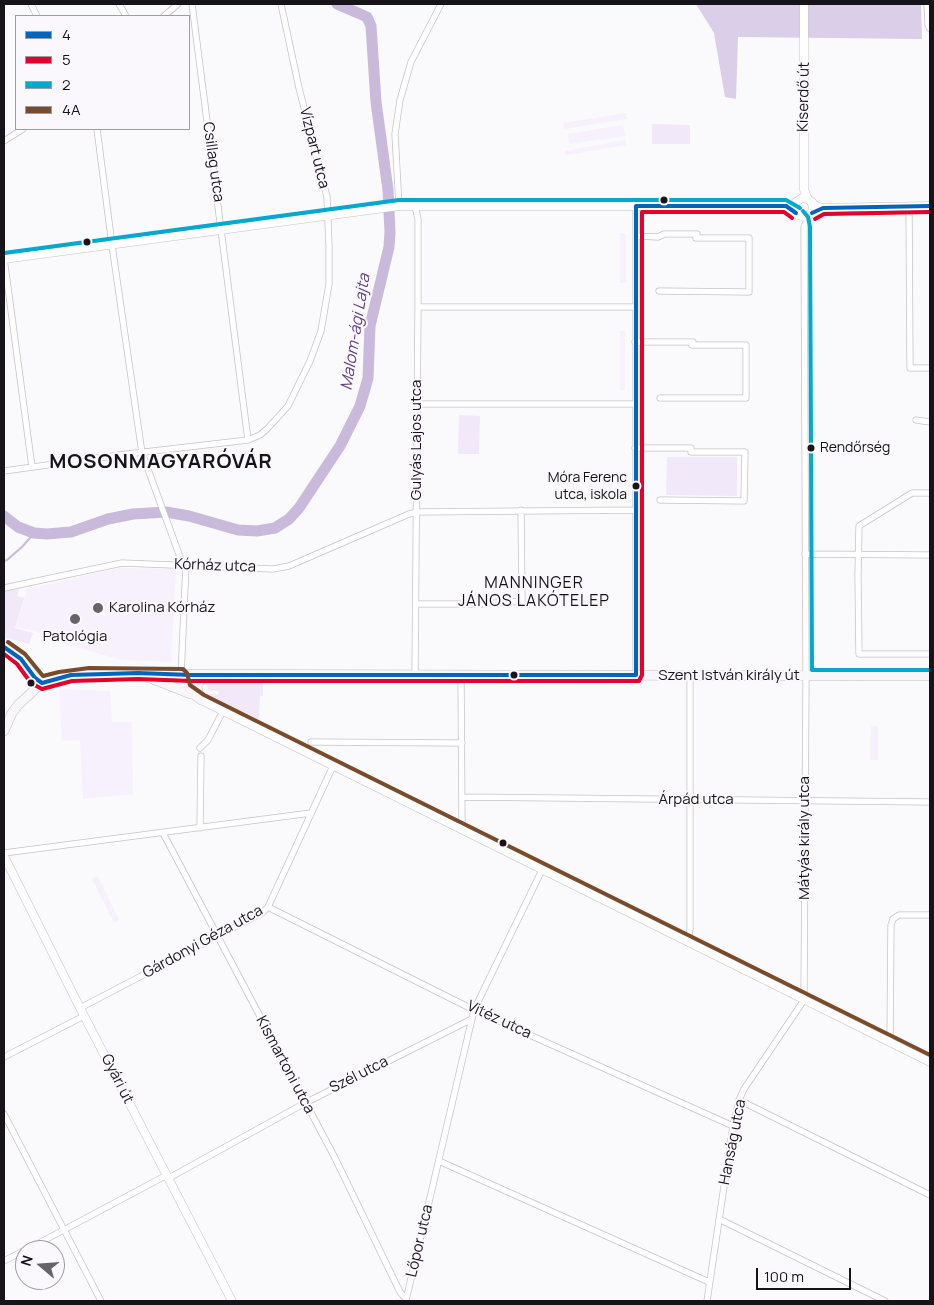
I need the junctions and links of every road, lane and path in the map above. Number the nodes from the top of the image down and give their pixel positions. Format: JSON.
{"nodes":[{"id":1,"x":119,"y":4,"type":"edge"},
{"id":2,"x":178,"y":4,"type":"edge"},
{"id":3,"x":192,"y":4,"type":"edge"},
{"id":4,"x":282,"y":4,"type":"edge"},
{"id":5,"x":441,"y":4,"type":"edge"},
{"id":6,"x":804,"y":4,"type":"edge"},
{"id":7,"x":927,"y":4,"type":"edge"},
{"id":8,"x":125,"y":15,"type":"edge"},
{"id":9,"x":165,"y":15,"type":"edge"},
{"id":10,"x":930,"y":29,"type":"edge"},
{"id":11,"x":21,"y":130,"type":"edge"},
{"id":12,"x":97,"y":130,"type":"edge"},
{"id":13,"x":4,"y":141,"type":"edge"},
{"id":14,"x":804,"y":190,"type":"junction"},
{"id":15,"x":798,"y":200,"type":"junction"},
{"id":16,"x":809,"y":200,"type":"junction"},
{"id":17,"x":397,"y":206,"type":"junction"},
{"id":18,"x":416,"y":206,"type":"junction"},
{"id":19,"x":636,"y":206,"type":"junction"},
{"id":20,"x":786,"y":206,"type":"junction"},
{"id":21,"x":908,"y":206,"type":"junction"},
{"id":22,"x":930,"y":206,"type":"edge"},
{"id":23,"x":823,"y":208,"type":"junction"},
{"id":24,"x":797,"y":214,"type":"junction"},
{"id":25,"x":810,"y":214,"type":"junction"},
{"id":26,"x":329,"y":217,"type":"junction"},
{"id":27,"x":804,"y":227,"type":"junction"},
{"id":28,"x":222,"y":231,"type":"junction"},
{"id":29,"x":636,"y":236,"type":"junction"},
{"id":30,"x":112,"y":245,"type":"junction"},
{"id":31,"x":4,"y":259,"type":"edge"},
{"id":32,"x":659,"y":291,"type":"dead end"},
{"id":33,"x":418,"y":307,"type":"junction"},
{"id":34,"x":635,"y":308,"type":"junction"},
{"id":35,"x":634,"y":342,"type":"junction"},
{"id":36,"x":930,"y":368,"type":"edge"},
{"id":37,"x":660,"y":398,"type":"dead end"},
{"id":38,"x":417,"y":404,"type":"junction"},
{"id":39,"x":636,"y":404,"type":"junction"},
{"id":40,"x":916,"y":420,"type":"dead end"},
{"id":41,"x":930,"y":422,"type":"edge"},
{"id":42,"x":248,"y":440,"type":"junction"},
{"id":43,"x":636,"y":448,"type":"junction"},
{"id":44,"x":142,"y":453,"type":"junction"},
{"id":45,"x":32,"y":467,"type":"junction"},
{"id":46,"x":4,"y":471,"type":"edge"},
{"id":47,"x":930,"y":493,"type":"edge"},
{"id":48,"x":660,"y":500,"type":"dead end"},
{"id":49,"x":522,"y":510,"type":"junction"},
{"id":50,"x":636,"y":510,"type":"junction"},
{"id":51,"x":417,"y":512,"type":"junction"},
{"id":52,"x":805,"y":554,"type":"junction"},
{"id":53,"x":858,"y":555,"type":"junction"},
{"id":54,"x":930,"y":555,"type":"edge"},
{"id":55,"x":184,"y":565,"type":"junction"},
{"id":56,"x":4,"y":588,"type":"edge"},
{"id":57,"x":416,"y":604,"type":"junction"},
{"id":58,"x":4,"y":647,"type":"edge"},
{"id":59,"x":930,"y":654,"type":"edge"},
{"id":60,"x":138,"y":673,"type":"junction"},
{"id":61,"x":181,"y":674,"type":"junction"},
{"id":62,"x":204,"y":675,"type":"junction"},
{"id":63,"x":415,"y":675,"type":"junction"},
{"id":64,"x":460,"y":675,"type":"junction"},
{"id":65,"x":636,"y":675,"type":"junction"},
{"id":66,"x":690,"y":675,"type":"junction"},
{"id":67,"x":806,"y":676,"type":"junction"},
{"id":68,"x":930,"y":676,"type":"edge"},
{"id":69,"x":42,"y":683,"type":"junction"},
{"id":70,"x":191,"y":694,"type":"junction"},
{"id":71,"x":201,"y":700,"type":"junction"},
{"id":72,"x":223,"y":711,"type":"junction"},
{"id":73,"x":4,"y":726,"type":"edge"},
{"id":74,"x":311,"y":742,"type":"dead end"},
{"id":75,"x":462,"y":743,"type":"junction"},
{"id":76,"x":200,"y":748,"type":"dead end"},
{"id":77,"x":200,"y":756,"type":"dead end"},
{"id":78,"x":333,"y":766,"type":"junction"},
{"id":79,"x":463,"y":798,"type":"junction"},
{"id":80,"x":690,"y":800,"type":"junction"},
{"id":81,"x":805,"y":801,"type":"junction"},
{"id":82,"x":930,"y":802,"type":"edge"},
{"id":83,"x":311,"y":813,"type":"junction"},
{"id":84,"x":200,"y":828,"type":"junction"},
{"id":85,"x":462,"y":830,"type":"junction"},
{"id":86,"x":163,"y":833,"type":"junction"},
{"id":87,"x":4,"y":854,"type":"edge"},
{"id":88,"x":542,"y":870,"type":"junction"},
{"id":89,"x":268,"y":907,"type":"junction"},
{"id":90,"x":930,"y":915,"type":"edge"},
{"id":91,"x":217,"y":937,"type":"junction"},
{"id":92,"x":688,"y":943,"type":"junction"},
{"id":93,"x":804,"y":1000,"type":"junction"},
{"id":94,"x":80,"y":1008,"type":"junction"},
{"id":95,"x":474,"y":1010,"type":"junction"},
{"id":96,"x":84,"y":1016,"type":"junction"},
{"id":97,"x":472,"y":1019,"type":"junction"},
{"id":98,"x":890,"y":1042,"type":"junction"},
{"id":99,"x":4,"y":1057,"type":"edge"},
{"id":100,"x":930,"y":1062,"type":"edge"},
{"id":101,"x":739,"y":1100,"type":"junction"},
{"id":102,"x":305,"y":1103,"type":"junction"},
{"id":103,"x":4,"y":1114,"type":"edge"},
{"id":104,"x":733,"y":1126,"type":"junction"},
{"id":105,"x":439,"y":1160,"type":"junction"},
{"id":106,"x":168,"y":1177,"type":"junction"},
{"id":107,"x":930,"y":1196,"type":"edge"},
{"id":108,"x":719,"y":1219,"type":"junction"},
{"id":109,"x":64,"y":1230,"type":"junction"},
{"id":110,"x":44,"y":1240,"type":"edge"},
{"id":111,"x":15,"y":1256,"type":"edge"},
{"id":112,"x":4,"y":1262,"type":"edge"},
{"id":113,"x":709,"y":1282,"type":"junction"},
{"id":114,"x":406,"y":1300,"type":"edge"},
{"id":115,"x":101,"y":1301,"type":"edge"},
{"id":116,"x":232,"y":1301,"type":"edge"},
{"id":117,"x":707,"y":1301,"type":"edge"},
{"id":118,"x":885,"y":1301,"type":"edge"}],
"edges":[{"from":1,"to":8,"type":"street"},
{"from":2,"to":9,"type":"street"},
{"from":3,"to":28,"type":"street","name":"Csillag utca"},
{"from":4,"to":26,"type":"street","name":"Vízpart utca"},
{"from":5,"to":17,"type":"street"},
{"from":6,"to":14,"type":"street","name":"Kiserdő út"},
{"from":7,"to":10,"type":"street"},
{"from":11,"to":13,"type":"street"},
{"from":12,"to":30,"type":"street"},
{"from":14,"to":15,"type":"street","name":"Kiserdő út"},
{"from":14,"to":16,"type":"street","name":"Kiserdő út"},
{"from":15,"to":16,"type":"street"},
{"from":15,"to":20,"type":"street"},
{"from":15,"to":24,"type":"street"},
{"from":16,"to":23,"type":"street"},
{"from":16,"to":25,"type":"street"},
{"from":17,"to":18,"type":"street"},
{"from":17,"to":26,"type":"street"},
{"from":18,"to":19,"type":"street"},
{"from":18,"to":33,"type":"street","name":"Gulyás Lajos utca"},
{"from":19,"to":20,"type":"street"},
{"from":19,"to":29,"type":"street"},
{"from":20,"to":24,"type":"street"},
{"from":21,"to":22,"type":"street"},
{"from":21,"to":23,"type":"street"},
{"from":21,"to":36,"type":"street"},
{"from":23,"to":25,"type":"street"},
{"from":24,"to":25,"type":"street"},
{"from":24,"to":27,"type":"street"},
{"from":25,"to":27,"type":"street"},
{"from":26,"to":28,"type":"street"},
{"from":26,"to":42,"type":"street","name":"Vízpart utca"},
{"from":27,"to":52,"type":"street","name":"Mátyás király utca"},
{"from":28,"to":30,"type":"street"},
{"from":28,"to":42,"type":"street","name":"Csillag utca"},
{"from":29,"to":32,"type":"street"},
{"from":29,"to":34,"type":"street"},
{"from":30,"to":31,"type":"street"},
{"from":30,"to":44,"type":"street"},
{"from":31,"to":45,"type":"street"},
{"from":33,"to":34,"type":"street"},
{"from":33,"to":38,"type":"street","name":"Gulyás Lajos utca"},
{"from":34,"to":35,"type":"street"},
{"from":35,"to":37,"type":"street"},
{"from":35,"to":39,"type":"street"},
{"from":38,"to":39,"type":"street"},
{"from":38,"to":51,"type":"street","name":"Gulyás Lajos utca"},
{"from":39,"to":43,"type":"street"},
{"from":40,"to":41,"type":"street"},
{"from":42,"to":44,"type":"street","name":"Vízpart utca"},
{"from":43,"to":48,"type":"street"},
{"from":43,"to":50,"type":"street"},
{"from":44,"to":45,"type":"street","name":"Vízpart utca"},
{"from":44,"to":55,"type":"street"},
{"from":45,"to":46,"type":"street","name":"Vízpart utca"},
{"from":47,"to":53,"type":"street"},
{"from":49,"to":50,"type":"street","name":"Kórház utca"},
{"from":49,"to":51,"type":"street","name":"Kórház utca"},
{"from":49,"to":57,"type":"street"},
{"from":50,"to":65,"type":"street"},
{"from":51,"to":55,"type":"street","name":"Kórház utca"},
{"from":51,"to":57,"type":"street","name":"Gulyás Lajos utca"},
{"from":52,"to":53,"type":"street"},
{"from":52,"to":67,"type":"street","name":"Mátyás király utca"},
{"from":53,"to":54,"type":"street"},
{"from":53,"to":59,"type":"street"},
{"from":55,"to":56,"type":"street","name":"Kórház utca"},
{"from":55,"to":61,"type":"street"},
{"from":57,"to":63,"type":"street","name":"Gulyás Lajos utca"},
{"from":58,"to":69,"type":"main road"},
{"from":60,"to":61,"type":"main road","name":"Szent István király út"},
{"from":60,"to":69,"type":"main road","name":"Szent István király út"},
{"from":60,"to":70,"type":"main road"},
{"from":61,"to":62,"type":"main road","name":"Szent István király út"},
{"from":61,"to":70,"type":"street"},
{"from":62,"to":63,"type":"main road","name":"Szent István király út"},
{"from":62,"to":71,"type":"main road"},
{"from":63,"to":64,"type":"main road","name":"Szent István király út"},
{"from":64,"to":65,"type":"main road","name":"Szent István király út"},
{"from":64,"to":75,"type":"street"},
{"from":65,"to":66,"type":"main road","name":"Szent István király út"},
{"from":66,"to":67,"type":"main road","name":"Szent István király út"},
{"from":66,"to":80,"type":"street"},
{"from":67,"to":68,"type":"main road","name":"Szent István király út"},
{"from":67,"to":81,"type":"street","name":"Mátyás király utca"},
{"from":69,"to":73,"type":"main road"},
{"from":70,"to":71,"type":"street"},
{"from":71,"to":72,"type":"street"},
{"from":72,"to":76,"type":"street"},
{"from":72,"to":78,"type":"street"},
{"from":74,"to":75,"type":"street"},
{"from":75,"to":79,"type":"street"},
{"from":77,"to":84,"type":"street"},
{"from":78,"to":83,"type":"street","name":"Gárdonyi Géza utca"},
{"from":78,"to":85,"type":"street"},
{"from":79,"to":80,"type":"street","name":"Árpád utca"},
{"from":79,"to":85,"type":"street"},
{"from":80,"to":81,"type":"street","name":"Árpád utca"},
{"from":80,"to":92,"type":"street"},
{"from":81,"to":82,"type":"street","name":"Árpád utca"},
{"from":81,"to":93,"type":"street","name":"Mátyás király utca"},
{"from":83,"to":84,"type":"street"},
{"from":83,"to":89,"type":"street","name":"Gárdonyi Géza utca"},
{"from":84,"to":86,"type":"street"},
{"from":85,"to":88,"type":"street"},
{"from":86,"to":87,"type":"street"},
{"from":86,"to":91,"type":"street","name":"Kismartoni utca"},
{"from":87,"to":94,"type":"street","name":"Gyári út"},
{"from":88,"to":92,"type":"street"},
{"from":88,"to":95,"type":"street","name":"Lőpor utca"},
{"from":89,"to":91,"type":"street","name":"Gárdonyi Géza utca"},
{"from":89,"to":95,"type":"street","name":"Vitéz utca"},
{"from":90,"to":98,"type":"street"},
{"from":91,"to":94,"type":"street","name":"Gárdonyi Géza utca"},
{"from":91,"to":102,"type":"street","name":"Kismartoni utca"},
{"from":92,"to":93,"type":"street"},
{"from":93,"to":98,"type":"street"},
{"from":93,"to":101,"type":"street","name":"Hanság utca"},
{"from":94,"to":96,"type":"street","name":"Gyári út"},
{"from":95,"to":97,"type":"street","name":"Lőpor utca"},
{"from":95,"to":104,"type":"street","name":"Vitéz utca"},
{"from":96,"to":99,"type":"street"},
{"from":96,"to":106,"type":"street","name":"Gyári út"},
{"from":97,"to":102,"type":"street","name":"Szél utca"},
{"from":97,"to":105,"type":"street","name":"Lőpor utca"},
{"from":98,"to":100,"type":"street"},
{"from":101,"to":104,"type":"street","name":"Hanság utca"},
{"from":101,"to":107,"type":"street"},
{"from":102,"to":106,"type":"street","name":"Szél utca"},
{"from":102,"to":114,"type":"street","name":"Kismartoni utca"},
{"from":103,"to":109,"type":"street"},
{"from":104,"to":108,"type":"street","name":"Hanság utca"},
{"from":105,"to":113,"type":"street"},
{"from":105,"to":114,"type":"street","name":"Lőpor utca"},
{"from":106,"to":109,"type":"street","name":"Szél utca"},
{"from":106,"to":116,"type":"street","name":"Gyári út"},
{"from":108,"to":113,"type":"street","name":"Hanság utca"},
{"from":108,"to":118,"type":"street"},
{"from":109,"to":110,"type":"street","name":"Szél utca"},
{"from":109,"to":115,"type":"street"},
{"from":111,"to":112,"type":"street","name":"Szél utca"},
{"from":113,"to":117,"type":"street","name":"Hanság utca"}]}
